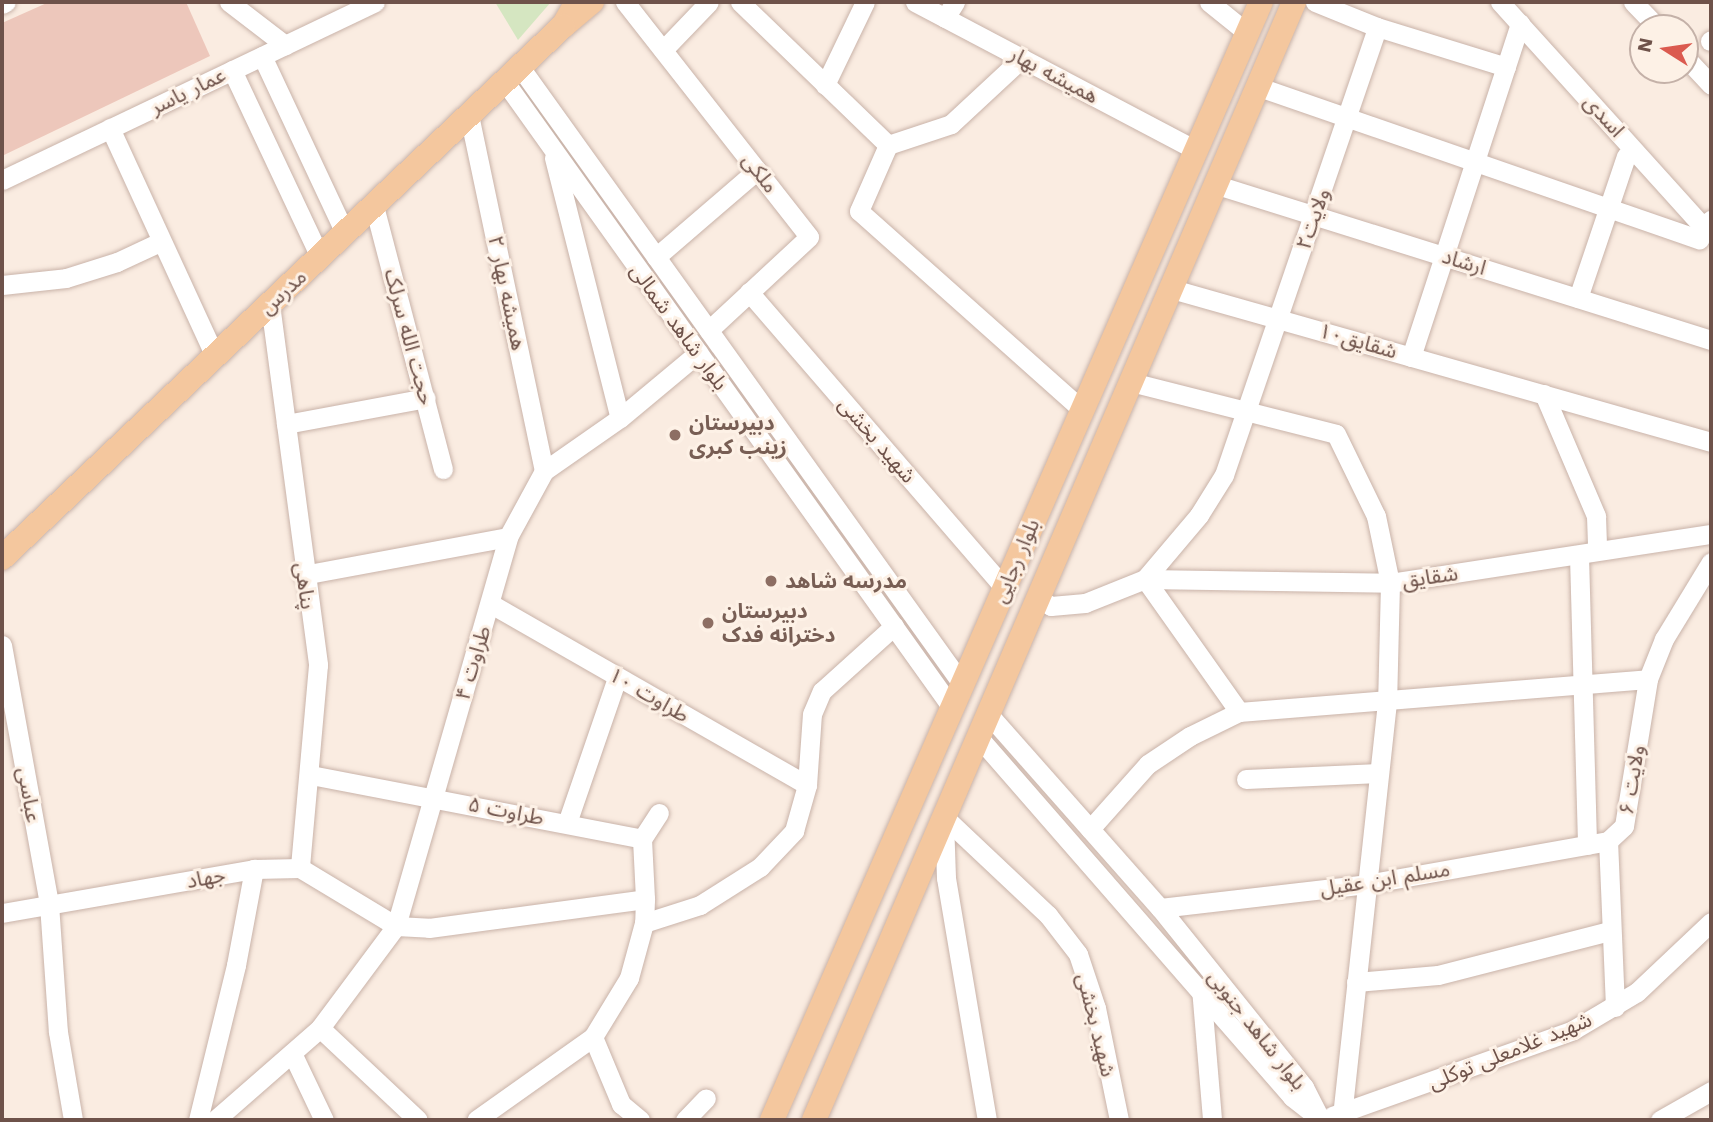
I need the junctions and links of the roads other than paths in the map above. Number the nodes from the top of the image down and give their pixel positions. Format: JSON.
{"nodes":[{"id":1,"x":229,"y":2,"type":"edge"},
{"id":2,"x":375,"y":2,"type":"edge"},
{"id":3,"x":577,"y":2,"type":"edge"},
{"id":4,"x":592,"y":2,"type":"edge"},
{"id":5,"x":625,"y":2,"type":"edge"},
{"id":6,"x":709,"y":2,"type":"edge"},
{"id":7,"x":740,"y":2,"type":"edge"},
{"id":8,"x":866,"y":2,"type":"edge"},
{"id":9,"x":915,"y":2,"type":"edge"},
{"id":10,"x":1209,"y":2,"type":"edge"},
{"id":11,"x":1294,"y":2,"type":"edge"},
{"id":12,"x":1315,"y":2,"type":"edge"},
{"id":13,"x":1500,"y":2,"type":"edge"},
{"id":14,"x":950,"y":10,"type":"edge"},
{"id":15,"x":1253,"y":12,"type":"edge"},
{"id":16,"x":1520,"y":23,"type":"junction"},
{"id":17,"x":563,"y":26,"type":"junction"},
{"id":18,"x":1377,"y":27,"type":"junction"},
{"id":19,"x":285,"y":45,"type":"junction"},
{"id":20,"x":663,"y":50,"type":"junction"},
{"id":21,"x":262,"y":56,"type":"junction"},
{"id":22,"x":1022,"y":58,"type":"junction"},
{"id":23,"x":1506,"y":67,"type":"junction"},
{"id":24,"x":232,"y":70,"type":"junction"},
{"id":25,"x":1699,"y":72,"type":"edge"},
{"id":26,"x":513,"y":74,"type":"junction"},
{"id":27,"x":825,"y":85,"type":"junction"},
{"id":28,"x":1711,"y":85,"type":"edge"},
{"id":29,"x":1259,"y":87,"type":"junction"},
{"id":30,"x":469,"y":115,"type":"junction"},
{"id":31,"x":1347,"y":118,"type":"junction"},
{"id":32,"x":110,"y":128,"type":"junction"},
{"id":33,"x":888,"y":145,"type":"junction"},
{"id":34,"x":551,"y":147,"type":"junction"},
{"id":35,"x":1194,"y":149,"type":"junction"},
{"id":36,"x":1626,"y":156,"type":"dead end"},
{"id":37,"x":1475,"y":162,"type":"junction"},
{"id":38,"x":757,"y":170,"type":"junction"},
{"id":39,"x":2,"y":180,"type":"edge"},
{"id":40,"x":1217,"y":185,"type":"junction"},
{"id":41,"x":374,"y":206,"type":"junction"},
{"id":42,"x":1608,"y":208,"type":"junction"},
{"id":43,"x":1314,"y":216,"type":"junction"},
{"id":44,"x":1706,"y":230,"type":"edge"},
{"id":45,"x":345,"y":233,"type":"junction"},
{"id":46,"x":160,"y":242,"type":"junction"},
{"id":47,"x":1444,"y":256,"type":"junction"},
{"id":48,"x":320,"y":257,"type":"junction"},
{"id":49,"x":656,"y":257,"type":"junction"},
{"id":50,"x":2,"y":285,"type":"edge"},
{"id":51,"x":1172,"y":289,"type":"junction"},
{"id":52,"x":750,"y":292,"type":"junction"},
{"id":53,"x":1578,"y":298,"type":"junction"},
{"id":54,"x":270,"y":304,"type":"junction"},
{"id":55,"x":1279,"y":319,"type":"junction"},
{"id":56,"x":709,"y":330,"type":"junction"},
{"id":57,"x":1711,"y":340,"type":"edge"},
{"id":58,"x":698,"y":353,"type":"junction"},
{"id":59,"x":215,"y":355,"type":"junction"},
{"id":60,"x":1411,"y":357,"type":"junction"},
{"id":61,"x":1131,"y":382,"type":"junction"},
{"id":62,"x":1544,"y":394,"type":"junction"},
{"id":63,"x":426,"y":398,"type":"junction"},
{"id":64,"x":1081,"y":409,"type":"junction"},
{"id":65,"x":1248,"y":411,"type":"junction"},
{"id":66,"x":620,"y":418,"type":"junction"},
{"id":67,"x":286,"y":424,"type":"junction"},
{"id":68,"x":1711,"y":442,"type":"edge"},
{"id":69,"x":443,"y":470,"type":"dead end"},
{"id":70,"x":544,"y":471,"type":"junction"},
{"id":71,"x":1711,"y":534,"type":"edge"},
{"id":72,"x":508,"y":537,"type":"junction"},
{"id":73,"x":1588,"y":553,"type":"junction"},
{"id":74,"x":2,"y":558,"type":"edge"},
{"id":75,"x":1711,"y":562,"type":"edge"},
{"id":76,"x":303,"y":575,"type":"junction"},
{"id":77,"x":1145,"y":579,"type":"junction"},
{"id":78,"x":1390,"y":583,"type":"junction"},
{"id":79,"x":1005,"y":589,"type":"junction"},
{"id":80,"x":1038,"y":598,"type":"junction"},
{"id":81,"x":491,"y":604,"type":"junction"},
{"id":82,"x":894,"y":626,"type":"junction"},
{"id":83,"x":2,"y":645,"type":"edge"},
{"id":84,"x":617,"y":678,"type":"junction"},
{"id":85,"x":1648,"y":679,"type":"junction"},
{"id":86,"x":962,"y":684,"type":"junction"},
{"id":87,"x":1584,"y":684,"type":"junction"},
{"id":88,"x":1387,"y":702,"type":"junction"},
{"id":89,"x":952,"y":708,"type":"junction"},
{"id":90,"x":1239,"y":712,"type":"junction"},
{"id":91,"x":990,"y":716,"type":"junction"},
{"id":92,"x":980,"y":740,"type":"junction"},
{"id":93,"x":1379,"y":773,"type":"junction"},
{"id":94,"x":311,"y":775,"type":"junction"},
{"id":95,"x":1246,"y":779,"type":"dead end"},
{"id":96,"x":807,"y":785,"type":"junction"},
{"id":97,"x":432,"y":796,"type":"junction"},
{"id":98,"x":659,"y":813,"type":"dead end"},
{"id":99,"x":944,"y":817,"type":"junction"},
{"id":100,"x":567,"y":823,"type":"junction"},
{"id":101,"x":1090,"y":829,"type":"junction"},
{"id":102,"x":642,"y":839,"type":"junction"},
{"id":103,"x":1608,"y":841,"type":"junction"},
{"id":104,"x":1587,"y":845,"type":"junction"},
{"id":105,"x":300,"y":868,"type":"junction"},
{"id":106,"x":254,"y":869,"type":"junction"},
{"id":107,"x":1367,"y":884,"type":"junction"},
{"id":108,"x":645,"y":899,"type":"junction"},
{"id":109,"x":49,"y":904,"type":"junction"},
{"id":110,"x":1160,"y":908,"type":"junction"},
{"id":111,"x":2,"y":913,"type":"edge"},
{"id":112,"x":1711,"y":922,"type":"edge"},
{"id":113,"x":643,"y":923,"type":"junction"},
{"id":114,"x":396,"y":926,"type":"junction"},
{"id":115,"x":1609,"y":931,"type":"junction"},
{"id":116,"x":1356,"y":982,"type":"junction"},
{"id":117,"x":1201,"y":988,"type":"junction"},
{"id":118,"x":1615,"y":1007,"type":"junction"},
{"id":119,"x":320,"y":1028,"type":"junction"},
{"id":120,"x":593,"y":1037,"type":"junction"},
{"id":121,"x":292,"y":1053,"type":"junction"},
{"id":122,"x":1711,"y":1091,"type":"edge"},
{"id":123,"x":706,"y":1098,"type":"dead end"},
{"id":124,"x":615,"y":1112,"type":"edge"},
{"id":125,"x":1342,"y":1113,"type":"junction"},
{"id":126,"x":73,"y":1120,"type":"edge"},
{"id":127,"x":198,"y":1120,"type":"edge"},
{"id":128,"x":215,"y":1120,"type":"edge"},
{"id":129,"x":324,"y":1120,"type":"edge"},
{"id":130,"x":418,"y":1120,"type":"edge"},
{"id":131,"x":476,"y":1120,"type":"edge"},
{"id":132,"x":640,"y":1120,"type":"edge"},
{"id":133,"x":685,"y":1120,"type":"edge"},
{"id":134,"x":772,"y":1120,"type":"edge"},
{"id":135,"x":814,"y":1120,"type":"edge"},
{"id":136,"x":987,"y":1120,"type":"edge"},
{"id":137,"x":1119,"y":1120,"type":"edge"},
{"id":138,"x":1212,"y":1120,"type":"edge"},
{"id":139,"x":1321,"y":1120,"type":"edge"},
{"id":140,"x":1660,"y":1120,"type":"edge"}],
"edges":[{"from":1,"to":19,"type":"street"},
{"from":2,"to":19,"type":"street","name":"عمار یاسر"},
{"from":3,"to":17,"type":"main road","name":"مدرس"},
{"from":4,"to":17,"type":"main road","name":"مدرس"},
{"from":5,"to":20,"type":"street","name":"ملکی"},
{"from":6,"to":20,"type":"street"},
{"from":7,"to":27,"type":"street"},
{"from":8,"to":27,"type":"street"},
{"from":9,"to":14,"type":"street","name":"همیشه بهار"},
{"from":10,"to":15,"type":"street"},
{"from":11,"to":29,"type":"main road","name":"بلوار رجایی"},
{"from":12,"to":18,"type":"street"},
{"from":13,"to":16,"type":"street","name":"اسدی"},
{"from":14,"to":22,"type":"street","name":"همیشه بهار"},
{"from":15,"to":35,"type":"main road","name":"بلوار رجایی"},
{"from":16,"to":23,"type":"street"},
{"from":16,"to":44,"type":"street","name":"اسدی"},
{"from":17,"to":26,"type":"main road","name":"مدرس"},
{"from":18,"to":23,"type":"street"},
{"from":18,"to":31,"type":"street","name":"ولایت۲"},
{"from":19,"to":21,"type":"street","name":"عمار یاسر"},
{"from":20,"to":38,"type":"street","name":"ملکی"},
{"from":21,"to":24,"type":"street","name":"عمار یاسر"},
{"from":21,"to":45,"type":"street"},
{"from":22,"to":33,"type":"street"},
{"from":22,"to":35,"type":"street","name":"همیشه بهار"},
{"from":23,"to":37,"type":"street"},
{"from":24,"to":32,"type":"street","name":"عمار یاسر"},
{"from":24,"to":48,"type":"street"},
{"from":25,"to":28,"type":"street"},
{"from":26,"to":30,"type":"main road","name":"مدرس"},
{"from":26,"to":34,"type":"street","name":"بلوار شاهد شمالی"},
{"from":26,"to":49,"type":"street","name":"بلوار شاهد شمالی"},
{"from":27,"to":33,"type":"street"},
{"from":29,"to":31,"type":"street"},
{"from":29,"to":40,"type":"main road","name":"بلوار رجایی"},
{"from":30,"to":41,"type":"main road","name":"مدرس"},
{"from":30,"to":70,"type":"street","name":"همیشه بهار ۲"},
{"from":31,"to":37,"type":"street"},
{"from":31,"to":43,"type":"street","name":"ولایت۲"},
{"from":32,"to":39,"type":"street","name":"عمار یاسر"},
{"from":32,"to":46,"type":"street"},
{"from":33,"to":64,"type":"street"},
{"from":34,"to":58,"type":"street","name":"بلوار شاهد شمالی"},
{"from":34,"to":66,"type":"street"},
{"from":35,"to":64,"type":"main road","name":"بلوار رجایی"},
{"from":36,"to":42,"type":"street"},
{"from":37,"to":42,"type":"street"},
{"from":37,"to":47,"type":"street"},
{"from":38,"to":49,"type":"street"},
{"from":38,"to":52,"type":"street","name":"ملکی"},
{"from":40,"to":43,"type":"street","name":"ارشاد"},
{"from":40,"to":51,"type":"main road","name":"بلوار رجایی"},
{"from":41,"to":45,"type":"main road","name":"مدرس"},
{"from":41,"to":63,"type":"street","name":"حجت الله سرلک"},
{"from":42,"to":44,"type":"street"},
{"from":42,"to":53,"type":"street"},
{"from":43,"to":47,"type":"street","name":"ارشاد"},
{"from":43,"to":55,"type":"street","name":"ولایت۲"},
{"from":45,"to":48,"type":"main road","name":"مدرس"},
{"from":46,"to":50,"type":"street"},
{"from":46,"to":59,"type":"street"},
{"from":47,"to":53,"type":"street","name":"ارشاد"},
{"from":47,"to":60,"type":"street"},
{"from":48,"to":54,"type":"main road","name":"مدرس"},
{"from":49,"to":56,"type":"street","name":"بلوار شاهد شمالی"},
{"from":51,"to":55,"type":"street","name":"شقایق۱۰"},
{"from":51,"to":61,"type":"main road","name":"بلوار رجایی"},
{"from":52,"to":56,"type":"street","name":"ملکی"},
{"from":52,"to":79,"type":"street","name":"شهید بخشی"},
{"from":53,"to":57,"type":"street","name":"ارشاد"},
{"from":54,"to":59,"type":"main road","name":"مدرس"},
{"from":54,"to":67,"type":"street","name":"پناهی"},
{"from":55,"to":60,"type":"street","name":"شقایق۱۰"},
{"from":55,"to":65,"type":"street","name":"ولایت۲"},
{"from":56,"to":86,"type":"street","name":"بلوار شاهد شمالی"},
{"from":58,"to":66,"type":"street","name":"طراوت ۴"},
{"from":58,"to":82,"type":"street","name":"بلوار شاهد شمالی"},
{"from":59,"to":74,"type":"main road","name":"مدرس"},
{"from":60,"to":62,"type":"street","name":"شقایق۱۰"},
{"from":61,"to":65,"type":"street"},
{"from":61,"to":80,"type":"main road","name":"بلوار رجایی"},
{"from":62,"to":68,"type":"street","name":"شقایق۱۰"},
{"from":62,"to":73,"type":"street"},
{"from":63,"to":67,"type":"street"},
{"from":63,"to":69,"type":"street","name":"حجت الله سرلک"},
{"from":64,"to":79,"type":"main road","name":"بلوار رجایی"},
{"from":65,"to":77,"type":"street","name":"ولایت۲"},
{"from":65,"to":78,"type":"street"},
{"from":66,"to":70,"type":"street","name":"طراوت ۴"},
{"from":67,"to":76,"type":"street","name":"پناهی"},
{"from":70,"to":72,"type":"street","name":"طراوت ۴"},
{"from":71,"to":73,"type":"street","name":"شقایق"},
{"from":72,"to":76,"type":"street"},
{"from":72,"to":81,"type":"street","name":"طراوت ۴"},
{"from":73,"to":78,"type":"street","name":"شقایق"},
{"from":73,"to":87,"type":"street"},
{"from":75,"to":85,"type":"street","name":"ولایت ۶"},
{"from":76,"to":94,"type":"street","name":"پناهی"},
{"from":77,"to":78,"type":"street","name":"شقایق"},
{"from":77,"to":80,"type":"street"},
{"from":77,"to":90,"type":"street"},
{"from":78,"to":88,"type":"street"},
{"from":79,"to":86,"type":"main road","name":"بلوار رجایی"},
{"from":80,"to":91,"type":"main road","name":"بلوار رجایی"},
{"from":81,"to":84,"type":"street","name":"طراوت ۱۰"},
{"from":81,"to":97,"type":"street","name":"طراوت ۴"},
{"from":82,"to":89,"type":"street","name":"بلوار شاهد شمالی"},
{"from":82,"to":96,"type":"street"},
{"from":83,"to":109,"type":"street","name":"عباسی"},
{"from":84,"to":96,"type":"street","name":"طراوت ۱۰"},
{"from":84,"to":100,"type":"street"},
{"from":85,"to":87,"type":"street"},
{"from":85,"to":103,"type":"street","name":"ولایت ۶"},
{"from":86,"to":89,"type":"main road","name":"بلوار رجایی"},
{"from":86,"to":91,"type":"main road"},
{"from":87,"to":88,"type":"street"},
{"from":87,"to":104,"type":"street"},
{"from":88,"to":90,"type":"street"},
{"from":88,"to":93,"type":"street"},
{"from":89,"to":92,"type":"main road"},
{"from":89,"to":134,"type":"main road","name":"بلوار رجایی"},
{"from":90,"to":101,"type":"street"},
{"from":91,"to":92,"type":"main road","name":"بلوار رجایی"},
{"from":91,"to":101,"type":"street","name":"بلوار شاهد جنوبی"},
{"from":92,"to":99,"type":"main road","name":"بلوار رجایی"},
{"from":92,"to":117,"type":"street","name":"بلوار شاهد جنوبی"},
{"from":93,"to":95,"type":"street"},
{"from":93,"to":107,"type":"street"},
{"from":94,"to":97,"type":"street","name":"طراوت ۵"},
{"from":94,"to":105,"type":"street","name":"پناهی"},
{"from":96,"to":113,"type":"street"},
{"from":97,"to":100,"type":"street","name":"طراوت ۵"},
{"from":97,"to":114,"type":"street","name":"طراوت ۴"},
{"from":98,"to":102,"type":"street"},
{"from":99,"to":135,"type":"main road","name":"بلوار رجایی"},
{"from":99,"to":136,"type":"street"},
{"from":99,"to":137,"type":"street","name":"شهید بخشی"},
{"from":100,"to":102,"type":"street","name":"طراوت ۵"},
{"from":101,"to":110,"type":"street","name":"بلوار شاهد جنوبی"},
{"from":102,"to":108,"type":"street"},
{"from":103,"to":104,"type":"street","name":"مسلم ابن عقیل"},
{"from":103,"to":115,"type":"street","name":"ولایت ۶"},
{"from":104,"to":107,"type":"street","name":"مسلم ابن عقیل"},
{"from":105,"to":106,"type":"street","name":"جهاد"},
{"from":105,"to":114,"type":"street"},
{"from":106,"to":109,"type":"street","name":"جهاد"},
{"from":106,"to":127,"type":"street"},
{"from":107,"to":110,"type":"street","name":"مسلم ابن عقیل"},
{"from":107,"to":116,"type":"street"},
{"from":108,"to":113,"type":"street"},
{"from":108,"to":114,"type":"street"},
{"from":109,"to":111,"type":"street","name":"جهاد"},
{"from":109,"to":126,"type":"street","name":"عباسی"},
{"from":110,"to":139,"type":"street","name":"بلوار شاهد جنوبی"},
{"from":112,"to":118,"type":"street","name":"شهید غلامعلی توکلی"},
{"from":113,"to":120,"type":"street"},
{"from":114,"to":119,"type":"street","name":"طراوت ۴"},
{"from":115,"to":116,"type":"street"},
{"from":115,"to":118,"type":"street","name":"ولایت ۶"},
{"from":116,"to":125,"type":"street"},
{"from":117,"to":138,"type":"street"},
{"from":117,"to":139,"type":"street","name":"بلوار شاهد جنوبی"},
{"from":118,"to":125,"type":"street","name":"شهید غلامعلی توکلی"},
{"from":119,"to":121,"type":"street","name":"طراوت ۴"},
{"from":119,"to":130,"type":"street"},
{"from":120,"to":124,"type":"street"},
{"from":120,"to":131,"type":"street"},
{"from":121,"to":128,"type":"street","name":"طراوت ۴"},
{"from":121,"to":129,"type":"street"},
{"from":122,"to":140,"type":"street"},
{"from":123,"to":133,"type":"street"},
{"from":124,"to":132,"type":"street"},
{"from":125,"to":139,"type":"street","name":"شهید غلامعلی توکلی"}]}
